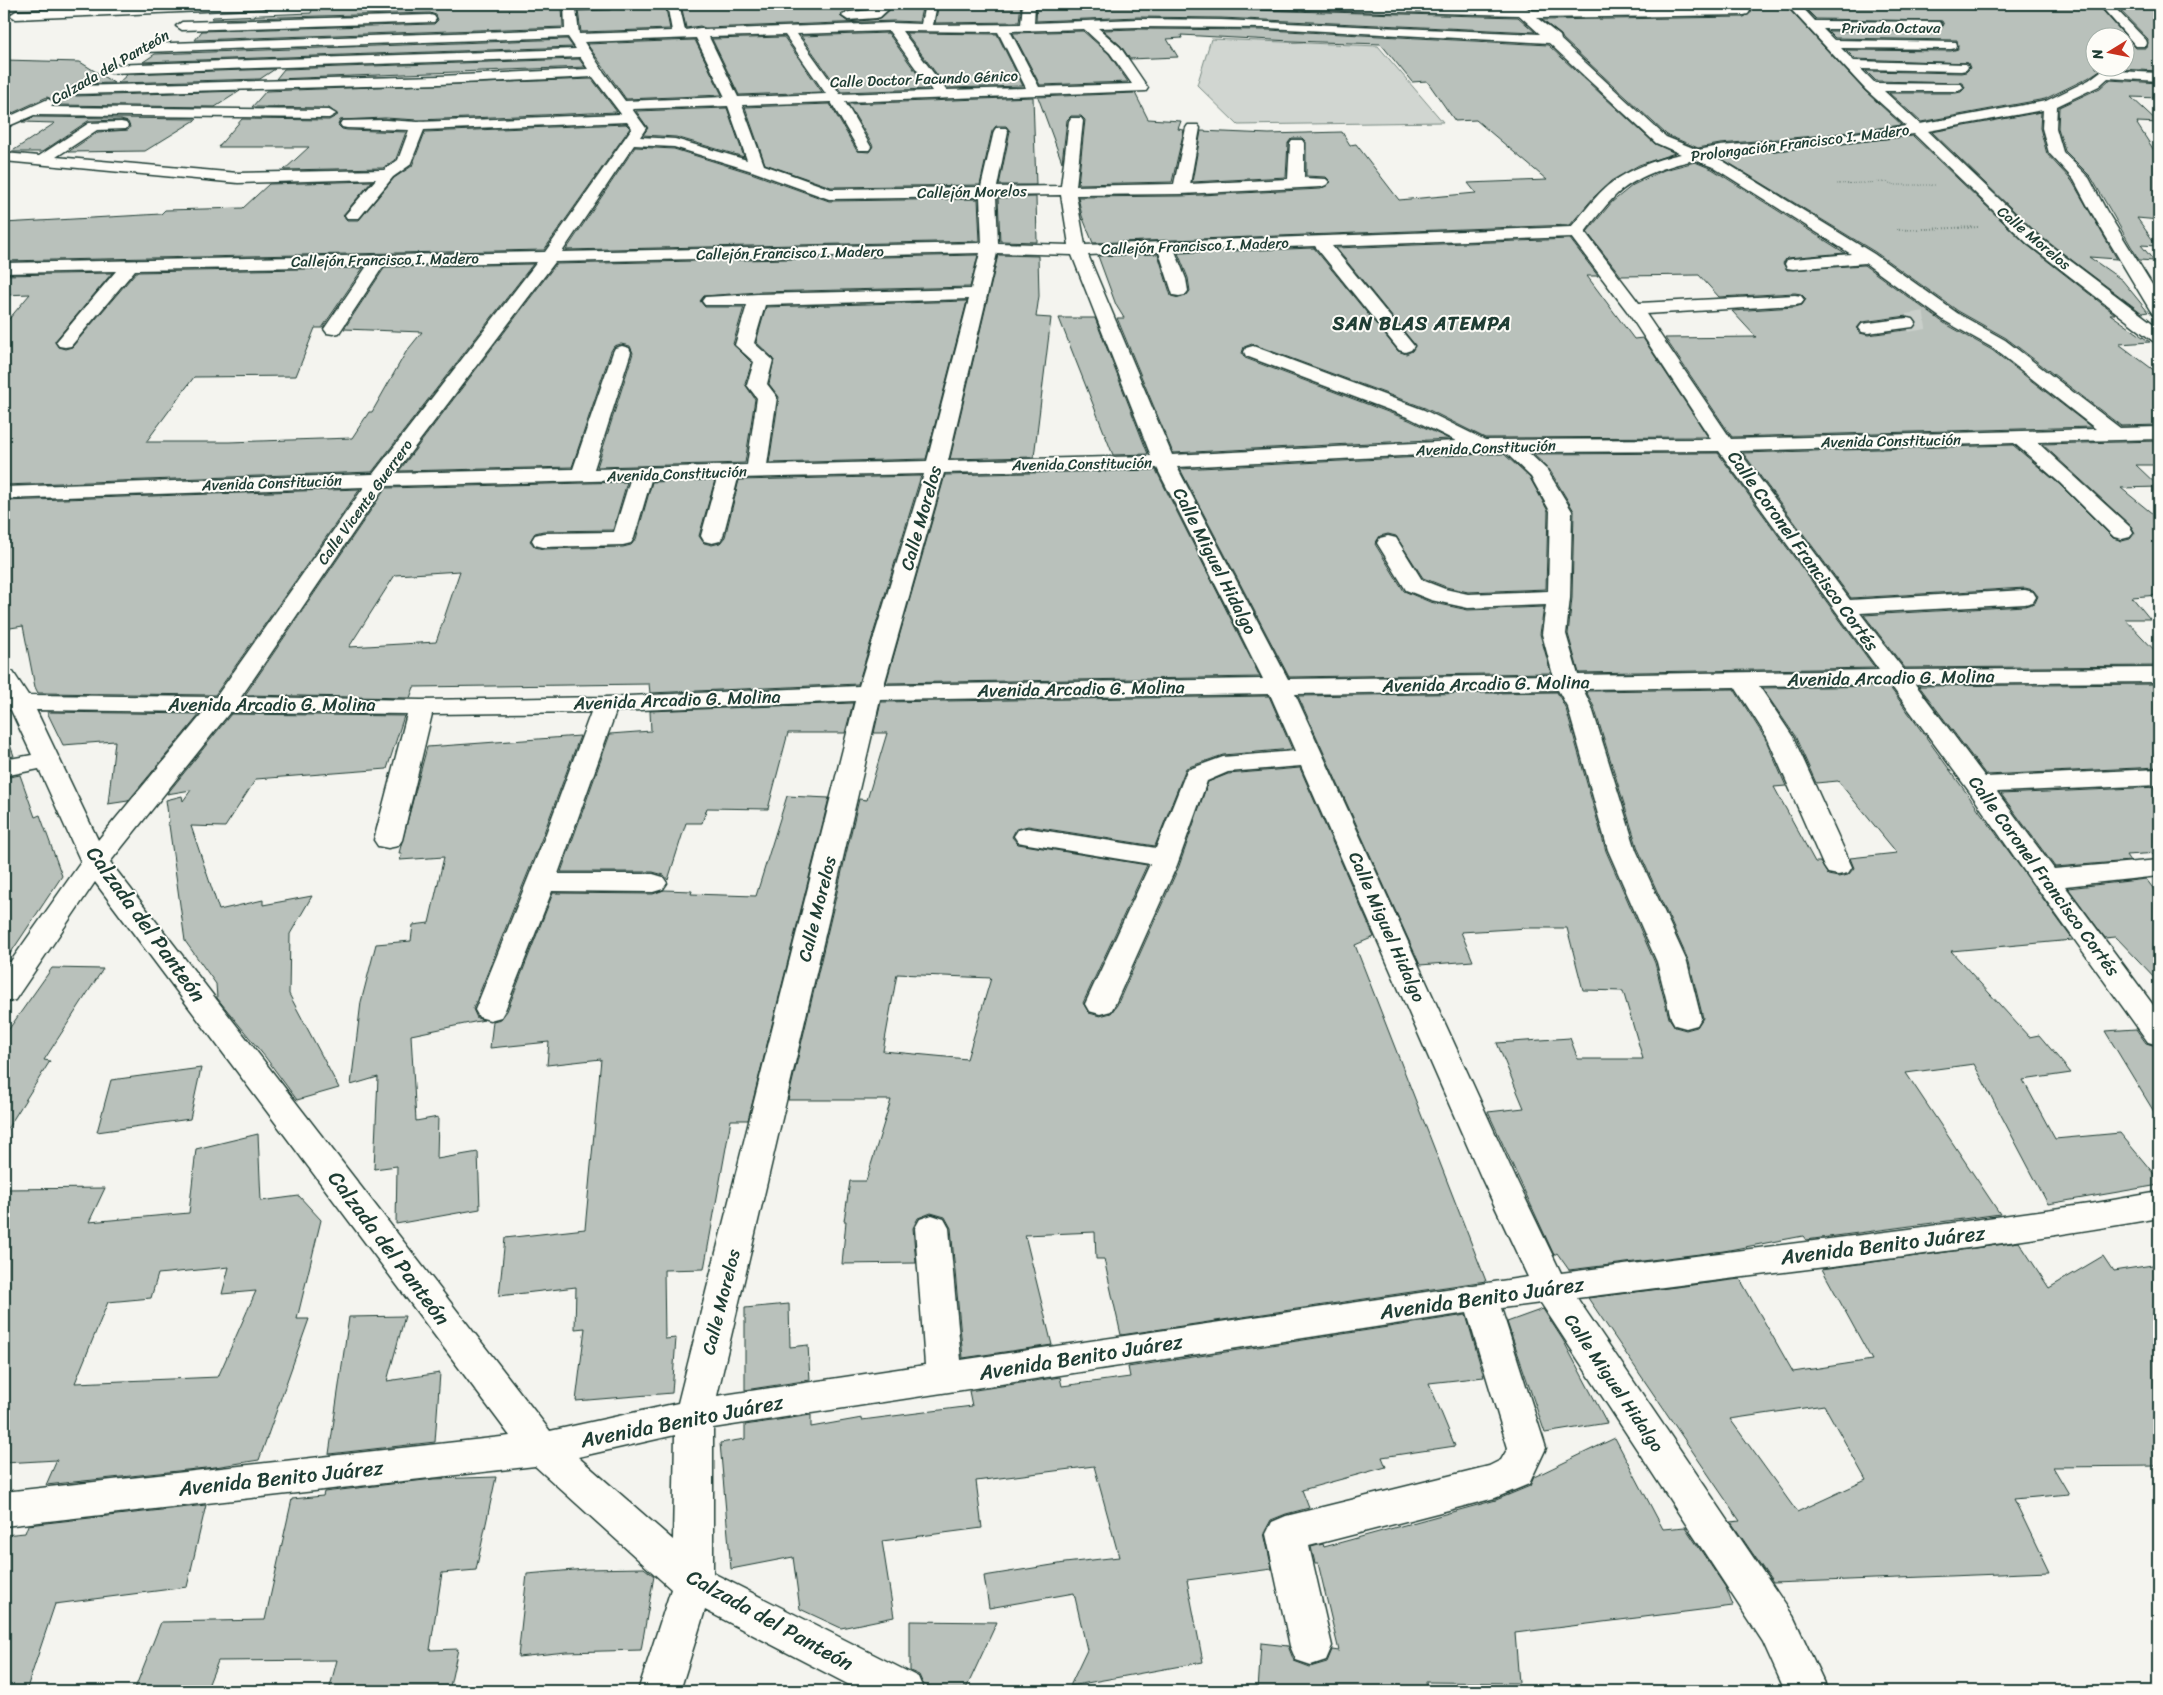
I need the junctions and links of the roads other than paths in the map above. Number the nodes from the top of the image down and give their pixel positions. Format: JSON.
{"nodes":[{"id":1,"x":271,"y":4,"type":"edge"},
{"id":2,"x":610,"y":4,"type":"edge"},
{"id":3,"x":673,"y":4,"type":"edge"},
{"id":4,"x":888,"y":4,"type":"edge"},
{"id":5,"x":931,"y":4,"type":"edge"},
{"id":6,"x":1028,"y":4,"type":"edge"},
{"id":7,"x":1248,"y":4,"type":"edge"},
{"id":8,"x":1792,"y":4,"type":"edge"},
{"id":9,"x":2105,"y":4,"type":"edge"},
{"id":10,"x":213,"y":6,"type":"junction"},
{"id":11,"x":1522,"y":10,"type":"edge"},
{"id":12,"x":1109,"y":11,"type":"dead end"},
{"id":13,"x":112,"y":12,"type":"junction"},
{"id":14,"x":1744,"y":12,"type":"dead end"},
{"id":15,"x":16,"y":15,"type":"dead end"},
{"id":16,"x":818,"y":17,"type":"dead end"},
{"id":17,"x":441,"y":18,"type":"dead end"},
{"id":18,"x":787,"y":22,"type":"junction"},
{"id":19,"x":154,"y":23,"type":"dead end"},
{"id":20,"x":572,"y":23,"type":"edge"},
{"id":21,"x":1087,"y":25,"type":"junction"},
{"id":22,"x":1105,"y":25,"type":"junction"},
{"id":23,"x":1811,"y":25,"type":"junction"},
{"id":24,"x":1936,"y":25,"type":"dead end"},
{"id":25,"x":893,"y":27,"type":"junction"},
{"id":26,"x":1027,"y":27,"type":"junction"},
{"id":27,"x":1002,"y":28,"type":"junction"},
{"id":28,"x":926,"y":29,"type":"junction"},
{"id":29,"x":173,"y":31,"type":"junction"},
{"id":30,"x":700,"y":32,"type":"junction"},
{"id":31,"x":679,"y":33,"type":"junction"},
{"id":32,"x":1568,"y":33,"type":"dead end"},
{"id":33,"x":1551,"y":36,"type":"junction"},
{"id":34,"x":2153,"y":36,"type":"dead end"},
{"id":35,"x":2141,"y":43,"type":"junction"},
{"id":36,"x":1831,"y":44,"type":"junction"},
{"id":37,"x":1951,"y":45,"type":"dead end"},
{"id":38,"x":145,"y":48,"type":"junction"},
{"id":39,"x":2136,"y":48,"type":"edge"},
{"id":40,"x":1850,"y":65,"type":"junction"},
{"id":41,"x":1961,"y":67,"type":"dead end"},
{"id":42,"x":111,"y":69,"type":"junction"},
{"id":43,"x":597,"y":73,"type":"junction"},
{"id":44,"x":2136,"y":74,"type":"edge"},
{"id":45,"x":2159,"y":77,"type":"edge"},
{"id":46,"x":2099,"y":78,"type":"edge"},
{"id":47,"x":1871,"y":88,"type":"junction"},
{"id":48,"x":1956,"y":88,"type":"dead end"},
{"id":49,"x":1034,"y":92,"type":"junction"},
{"id":50,"x":941,"y":93,"type":"junction"},
{"id":51,"x":67,"y":94,"type":"junction"},
{"id":52,"x":835,"y":98,"type":"junction"},
{"id":53,"x":732,"y":100,"type":"junction"},
{"id":54,"x":2050,"y":104,"type":"junction"},
{"id":55,"x":32,"y":111,"type":"junction"},
{"id":56,"x":628,"y":112,"type":"junction"},
{"id":57,"x":329,"y":114,"type":"dead end"},
{"id":58,"x":298,"y":115,"type":"junction"},
{"id":59,"x":1076,"y":121,"type":"dead end"},
{"id":60,"x":4,"y":124,"type":"edge"},
{"id":61,"x":347,"y":124,"type":"dead end"},
{"id":62,"x":418,"y":126,"type":"junction"},
{"id":63,"x":1193,"y":128,"type":"dead end"},
{"id":64,"x":1917,"y":129,"type":"junction"},
{"id":65,"x":1001,"y":130,"type":"dead end"},
{"id":66,"x":1661,"y":140,"type":"junction"},
{"id":67,"x":632,"y":141,"type":"junction"},
{"id":68,"x":1297,"y":143,"type":"dead end"},
{"id":69,"x":864,"y":146,"type":"dead end"},
{"id":70,"x":1696,"y":154,"type":"junction"},
{"id":71,"x":4,"y":157,"type":"edge"},
{"id":72,"x":42,"y":160,"type":"junction"},
{"id":73,"x":1666,"y":161,"type":"junction"},
{"id":74,"x":756,"y":168,"type":"junction"},
{"id":75,"x":388,"y":174,"type":"junction"},
{"id":76,"x":1296,"y":182,"type":"junction"},
{"id":77,"x":1321,"y":182,"type":"dead end"},
{"id":78,"x":1181,"y":189,"type":"junction"},
{"id":79,"x":1068,"y":191,"type":"junction"},
{"id":80,"x":988,"y":192,"type":"junction"},
{"id":81,"x":353,"y":215,"type":"dead end"},
{"id":82,"x":1576,"y":232,"type":"junction"},
{"id":83,"x":1320,"y":242,"type":"junction"},
{"id":84,"x":1165,"y":247,"type":"junction"},
{"id":85,"x":990,"y":248,"type":"junction"},
{"id":86,"x":1078,"y":250,"type":"junction"},
{"id":87,"x":549,"y":258,"type":"junction"},
{"id":88,"x":1868,"y":258,"type":"junction"},
{"id":89,"x":380,"y":260,"type":"junction"},
{"id":90,"x":130,"y":264,"type":"junction"},
{"id":91,"x":1793,"y":264,"type":"dead end"},
{"id":92,"x":4,"y":268,"type":"edge"},
{"id":93,"x":1179,"y":291,"type":"dead end"},
{"id":94,"x":979,"y":294,"type":"junction"},
{"id":95,"x":758,"y":300,"type":"junction"},
{"id":96,"x":1795,"y":300,"type":"dead end"},
{"id":97,"x":711,"y":301,"type":"dead end"},
{"id":98,"x":1634,"y":309,"type":"junction"},
{"id":99,"x":2159,"y":310,"type":"edge"},
{"id":100,"x":1951,"y":317,"type":"junction"},
{"id":101,"x":1926,"y":320,"type":"tunnel mouth"},
{"id":102,"x":1908,"y":323,"type":"tunnel mouth"},
{"id":103,"x":1868,"y":328,"type":"dead end"},
{"id":104,"x":333,"y":329,"type":"dead end"},
{"id":105,"x":2159,"y":337,"type":"edge"},
{"id":106,"x":65,"y":342,"type":"dead end"},
{"id":107,"x":1404,"y":346,"type":"dead end"},
{"id":108,"x":622,"y":352,"type":"dead end"},
{"id":109,"x":1253,"y":352,"type":"dead end"},
{"id":110,"x":2159,"y":433,"type":"edge"},
{"id":111,"x":2115,"y":434,"type":"junction"},
{"id":112,"x":2018,"y":437,"type":"junction"},
{"id":113,"x":1725,"y":445,"type":"junction"},
{"id":114,"x":1483,"y":446,"type":"junction"},
{"id":115,"x":1510,"y":446,"type":"junction"},
{"id":116,"x":1164,"y":462,"type":"junction"},
{"id":117,"x":936,"y":467,"type":"junction"},
{"id":118,"x":756,"y":471,"type":"junction"},
{"id":119,"x":729,"y":472,"type":"junction"},
{"id":120,"x":642,"y":474,"type":"junction"},
{"id":121,"x":582,"y":476,"type":"junction"},
{"id":122,"x":379,"y":480,"type":"junction"},
{"id":123,"x":4,"y":492,"type":"edge"},
{"id":124,"x":2122,"y":532,"type":"dead end"},
{"id":125,"x":712,"y":536,"type":"dead end"},
{"id":126,"x":543,"y":540,"type":"dead end"},
{"id":127,"x":1388,"y":543,"type":"dead end"},
{"id":128,"x":2025,"y":597,"type":"dead end"},
{"id":129,"x":1559,"y":598,"type":"junction"},
{"id":130,"x":1844,"y":607,"type":"junction"},
{"id":131,"x":2159,"y":675,"type":"edge"},
{"id":132,"x":1897,"y":677,"type":"junction"},
{"id":133,"x":1742,"y":680,"type":"junction"},
{"id":134,"x":1568,"y":684,"type":"junction"},
{"id":135,"x":1279,"y":686,"type":"junction"},
{"id":136,"x":869,"y":693,"type":"junction"},
{"id":137,"x":9,"y":694,"type":"edge"},
{"id":138,"x":606,"y":704,"type":"junction"},
{"id":139,"x":223,"y":706,"type":"junction"},
{"id":140,"x":420,"y":707,"type":"junction"},
{"id":141,"x":1310,"y":757,"type":"junction"},
{"id":142,"x":48,"y":760,"type":"junction"},
{"id":143,"x":4,"y":768,"type":"edge"},
{"id":144,"x":2159,"y":777,"type":"edge"},
{"id":145,"x":1978,"y":785,"type":"junction"},
{"id":146,"x":1028,"y":836,"type":"dead end"},
{"id":147,"x":388,"y":840,"type":"dead end"},
{"id":148,"x":1165,"y":858,"type":"junction"},
{"id":149,"x":94,"y":862,"type":"junction"},
{"id":150,"x":1838,"y":867,"type":"dead end"},
{"id":151,"x":2159,"y":868,"type":"edge"},
{"id":152,"x":2044,"y":879,"type":"junction"},
{"id":153,"x":540,"y":882,"type":"junction"},
{"id":154,"x":653,"y":883,"type":"dead end"},
{"id":155,"x":4,"y":993,"type":"edge"},
{"id":156,"x":1100,"y":1004,"type":"dead end"},
{"id":157,"x":490,"y":1010,"type":"dead end"},
{"id":158,"x":1686,"y":1018,"type":"dead end"},
{"id":159,"x":2159,"y":1035,"type":"edge"},
{"id":160,"x":2159,"y":1205,"type":"edge"},
{"id":161,"x":932,"y":1228,"type":"dead end"},
{"id":162,"x":1550,"y":1288,"type":"junction"},
{"id":163,"x":1480,"y":1297,"type":"junction"},
{"id":164,"x":944,"y":1378,"type":"junction"},
{"id":165,"x":694,"y":1415,"type":"junction"},
{"id":166,"x":542,"y":1448,"type":"junction"},
{"id":167,"x":4,"y":1509,"type":"edge"},
{"id":168,"x":693,"y":1583,"type":"junction"},
{"id":169,"x":1311,"y":1646,"type":"dead end"},
{"id":170,"x":659,"y":1691,"type":"edge"},
{"id":171,"x":903,"y":1691,"type":"edge"},
{"id":172,"x":1807,"y":1691,"type":"edge"}],
"edges":[{"from":1,"to":10,"type":"street"},
{"from":2,"to":20,"type":"street"},
{"from":3,"to":31,"type":"street"},
{"from":4,"to":16,"type":"street"},
{"from":5,"to":28,"type":"street"},
{"from":6,"to":26,"type":"street"},
{"from":7,"to":11,"type":"street"},
{"from":8,"to":23,"type":"street","name":"Calle Morelos"},
{"from":9,"to":35,"type":"street"},
{"from":10,"to":13,"type":"street"},
{"from":10,"to":29,"type":"street","name":"Calzada del Panteón"},
{"from":11,"to":14,"type":"street"},
{"from":11,"to":33,"type":"street"},
{"from":12,"to":22,"type":"street"},
{"from":13,"to":15,"type":"street"},
{"from":13,"to":19,"type":"street"},
{"from":17,"to":29,"type":"street"},
{"from":18,"to":25,"type":"street"},
{"from":18,"to":30,"type":"street"},
{"from":18,"to":52,"type":"street"},
{"from":20,"to":31,"type":"street"},
{"from":20,"to":38,"type":"street"},
{"from":20,"to":42,"type":"street"},
{"from":20,"to":43,"type":"street"},
{"from":21,"to":22,"type":"street"},
{"from":21,"to":26,"type":"street"},
{"from":21,"to":49,"type":"street","name":"Calle Doctor Facundo Génico"},
{"from":22,"to":33,"type":"street"},
{"from":23,"to":24,"type":"street"},
{"from":23,"to":36,"type":"street","name":"Calle Morelos"},
{"from":25,"to":28,"type":"street"},
{"from":25,"to":50,"type":"street"},
{"from":26,"to":27,"type":"street"},
{"from":27,"to":28,"type":"street"},
{"from":27,"to":49,"type":"street"},
{"from":29,"to":38,"type":"street","name":"Calzada del Panteón"},
{"from":30,"to":31,"type":"street"},
{"from":30,"to":53,"type":"street"},
{"from":32,"to":33,"type":"street"},
{"from":33,"to":66,"type":"street"},
{"from":34,"to":35,"type":"street"},
{"from":35,"to":39,"type":"street"},
{"from":36,"to":37,"type":"street","name":"Privada Octava"},
{"from":36,"to":40,"type":"street","name":"Calle Morelos"},
{"from":38,"to":42,"type":"street","name":"Calzada del Panteón"},
{"from":40,"to":41,"type":"street"},
{"from":40,"to":47,"type":"street","name":"Calle Morelos"},
{"from":42,"to":51,"type":"street","name":"Calzada del Panteón"},
{"from":43,"to":51,"type":"street"},
{"from":43,"to":56,"type":"street"},
{"from":44,"to":45,"type":"street"},
{"from":46,"to":54,"type":"street","name":"Prolongación Francisco I. Madero"},
{"from":47,"to":48,"type":"street"},
{"from":47,"to":64,"type":"street","name":"Calle Morelos"},
{"from":49,"to":50,"type":"street","name":"Calle Doctor Facundo Génico"},
{"from":50,"to":52,"type":"street","name":"Calle Doctor Facundo Génico"},
{"from":51,"to":55,"type":"street","name":"Calzada del Panteón"},
{"from":52,"to":53,"type":"street","name":"Calle Doctor Facundo Génico"},
{"from":52,"to":69,"type":"street"},
{"from":53,"to":56,"type":"street","name":"Calle Doctor Facundo Génico"},
{"from":53,"to":74,"type":"street"},
{"from":54,"to":64,"type":"street","name":"Prolongación Francisco I. Madero"},
{"from":54,"to":99,"type":"street"},
{"from":55,"to":58,"type":"street"},
{"from":55,"to":60,"type":"street","name":"Calzada del Panteón"},
{"from":56,"to":62,"type":"street","name":"Calle Doctor Facundo Génico"},
{"from":56,"to":67,"type":"street"},
{"from":57,"to":58,"type":"street"},
{"from":58,"to":72,"type":"street"},
{"from":59,"to":79,"type":"street","name":"Calle Miguel Hidalgo"},
{"from":61,"to":62,"type":"street","name":"Calle Doctor Facundo Génico"},
{"from":62,"to":75,"type":"street"},
{"from":63,"to":78,"type":"street"},
{"from":64,"to":70,"type":"street","name":"Prolongación Francisco I. Madero"},
{"from":64,"to":105,"type":"street","name":"Calle Morelos"},
{"from":65,"to":80,"type":"street","name":"Calle Morelos"},
{"from":66,"to":70,"type":"street"},
{"from":66,"to":73,"type":"street"},
{"from":67,"to":74,"type":"street","name":"Callejón Morelos"},
{"from":67,"to":87,"type":"street","name":"Calle Vicente Guerrero"},
{"from":68,"to":76,"type":"street"},
{"from":70,"to":73,"type":"street","name":"Prolongación Francisco I. Madero"},
{"from":70,"to":88,"type":"street"},
{"from":71,"to":72,"type":"street"},
{"from":72,"to":75,"type":"street"},
{"from":73,"to":82,"type":"street","name":"Prolongación Francisco I. Madero"},
{"from":74,"to":80,"type":"street","name":"Callejón Morelos"},
{"from":75,"to":81,"type":"street"},
{"from":76,"to":77,"type":"street","name":"Callejón Morelos"},
{"from":76,"to":78,"type":"street","name":"Callejón Morelos"},
{"from":78,"to":79,"type":"street","name":"Callejón Morelos"},
{"from":79,"to":80,"type":"street","name":"Callejón Morelos"},
{"from":79,"to":86,"type":"street","name":"Calle Miguel Hidalgo"},
{"from":80,"to":85,"type":"street","name":"Calle Morelos"},
{"from":82,"to":83,"type":"street","name":"Callejón Francisco I. Madero"},
{"from":82,"to":98,"type":"street","name":"Calle Coronel Francisco Cortés"},
{"from":83,"to":84,"type":"street","name":"Callejón Francisco I. Madero"},
{"from":83,"to":107,"type":"street"},
{"from":84,"to":86,"type":"street","name":"Callejón Francisco I. Madero"},
{"from":84,"to":93,"type":"street"},
{"from":85,"to":86,"type":"street","name":"Callejón Francisco I. Madero"},
{"from":85,"to":87,"type":"street","name":"Callejón Francisco I. Madero"},
{"from":85,"to":94,"type":"street","name":"Calle Morelos"},
{"from":86,"to":116,"type":"street","name":"Calle Miguel Hidalgo"},
{"from":87,"to":89,"type":"street","name":"Callejón Francisco I. Madero"},
{"from":87,"to":122,"type":"street","name":"Calle Vicente Guerrero"},
{"from":88,"to":91,"type":"street"},
{"from":88,"to":100,"type":"street"},
{"from":89,"to":90,"type":"street","name":"Callejón Francisco I. Madero"},
{"from":89,"to":104,"type":"street"},
{"from":90,"to":92,"type":"street","name":"Callejón Francisco I. Madero"},
{"from":90,"to":106,"type":"street"},
{"from":94,"to":95,"type":"street"},
{"from":94,"to":117,"type":"street","name":"Calle Morelos"},
{"from":95,"to":97,"type":"street"},
{"from":95,"to":118,"type":"street"},
{"from":96,"to":98,"type":"street"},
{"from":98,"to":113,"type":"street","name":"Calle Coronel Francisco Cortés"},
{"from":100,"to":101,"type":"street"},
{"from":100,"to":111,"type":"street"},
{"from":102,"to":103,"type":"street"},
{"from":108,"to":121,"type":"street"},
{"from":109,"to":114,"type":"street"},
{"from":110,"to":111,"type":"street","name":"Avenida Constitución"},
{"from":111,"to":112,"type":"street","name":"Avenida Constitución"},
{"from":112,"to":113,"type":"street","name":"Avenida Constitución"},
{"from":112,"to":124,"type":"street"},
{"from":113,"to":115,"type":"street","name":"Avenida Constitución"},
{"from":113,"to":130,"type":"street","name":"Calle Coronel Francisco Cortés"},
{"from":114,"to":115,"type":"street","name":"Avenida Constitución"},
{"from":114,"to":116,"type":"street","name":"Avenida Constitución"},
{"from":115,"to":129,"type":"street"},
{"from":116,"to":117,"type":"street","name":"Avenida Constitución"},
{"from":116,"to":135,"type":"street","name":"Calle Miguel Hidalgo"},
{"from":117,"to":118,"type":"street","name":"Avenida Constitución"},
{"from":117,"to":136,"type":"street","name":"Calle Morelos"},
{"from":118,"to":119,"type":"street","name":"Avenida Constitución"},
{"from":119,"to":120,"type":"street","name":"Avenida Constitución"},
{"from":119,"to":125,"type":"street"},
{"from":120,"to":121,"type":"street","name":"Avenida Constitución"},
{"from":120,"to":126,"type":"street"},
{"from":121,"to":122,"type":"street","name":"Avenida Constitución"},
{"from":122,"to":123,"type":"street","name":"Avenida Constitución"},
{"from":122,"to":139,"type":"street","name":"Calle Vicente Guerrero"},
{"from":127,"to":129,"type":"street"},
{"from":128,"to":130,"type":"street"},
{"from":129,"to":134,"type":"street"},
{"from":130,"to":132,"type":"street","name":"Calle Coronel Francisco Cortés"},
{"from":131,"to":132,"type":"street","name":"Avenida Arcadio G. Molina"},
{"from":132,"to":133,"type":"street","name":"Avenida Arcadio G. Molina"},
{"from":132,"to":145,"type":"street","name":"Calle Coronel Francisco Cortés"},
{"from":133,"to":134,"type":"street","name":"Avenida Arcadio G. Molina"},
{"from":133,"to":150,"type":"street"},
{"from":134,"to":135,"type":"street","name":"Avenida Arcadio G. Molina"},
{"from":134,"to":158,"type":"street"},
{"from":135,"to":136,"type":"street","name":"Avenida Arcadio G. Molina"},
{"from":135,"to":141,"type":"street","name":"Calle Miguel Hidalgo"},
{"from":136,"to":138,"type":"street","name":"Avenida Arcadio G. Molina"},
{"from":136,"to":165,"type":"street","name":"Calle Morelos"},
{"from":137,"to":139,"type":"street","name":"Avenida Arcadio G. Molina"},
{"from":137,"to":142,"type":"street","name":"Calzada del Panteón"},
{"from":138,"to":140,"type":"street","name":"Avenida Arcadio G. Molina"},
{"from":138,"to":153,"type":"street"},
{"from":139,"to":140,"type":"street","name":"Avenida Arcadio G. Molina"},
{"from":139,"to":149,"type":"street","name":"Calle Vicente Guerrero"},
{"from":140,"to":147,"type":"street"},
{"from":141,"to":148,"type":"street"},
{"from":141,"to":162,"type":"street","name":"Calle Miguel Hidalgo"},
{"from":142,"to":143,"type":"street"},
{"from":142,"to":149,"type":"street","name":"Calzada del Panteón"},
{"from":144,"to":145,"type":"street"},
{"from":145,"to":152,"type":"street","name":"Calle Coronel Francisco Cortés"},
{"from":146,"to":148,"type":"street"},
{"from":148,"to":156,"type":"street"},
{"from":149,"to":155,"type":"street","name":"Calle Vicente Guerrero"},
{"from":149,"to":166,"type":"street","name":"Calzada del Panteón"},
{"from":151,"to":152,"type":"street"},
{"from":152,"to":159,"type":"street","name":"Calle Coronel Francisco Cortés"},
{"from":153,"to":154,"type":"street"},
{"from":153,"to":157,"type":"street"},
{"from":160,"to":162,"type":"street","name":"Avenida Benito Juárez"},
{"from":161,"to":164,"type":"street"},
{"from":162,"to":163,"type":"street","name":"Avenida Benito Juárez"},
{"from":162,"to":172,"type":"street","name":"Calle Miguel Hidalgo"},
{"from":163,"to":164,"type":"street","name":"Avenida Benito Juárez"},
{"from":163,"to":169,"type":"street"},
{"from":164,"to":165,"type":"street","name":"Avenida Benito Juárez"},
{"from":165,"to":166,"type":"street","name":"Avenida Benito Juárez"},
{"from":165,"to":168,"type":"street","name":"Calle Morelos"},
{"from":166,"to":167,"type":"street","name":"Avenida Benito Juárez"},
{"from":166,"to":168,"type":"street","name":"Calzada del Panteón"},
{"from":168,"to":170,"type":"street","name":"Calle Morelos"},
{"from":168,"to":171,"type":"street","name":"Calzada del Panteón"}]}
